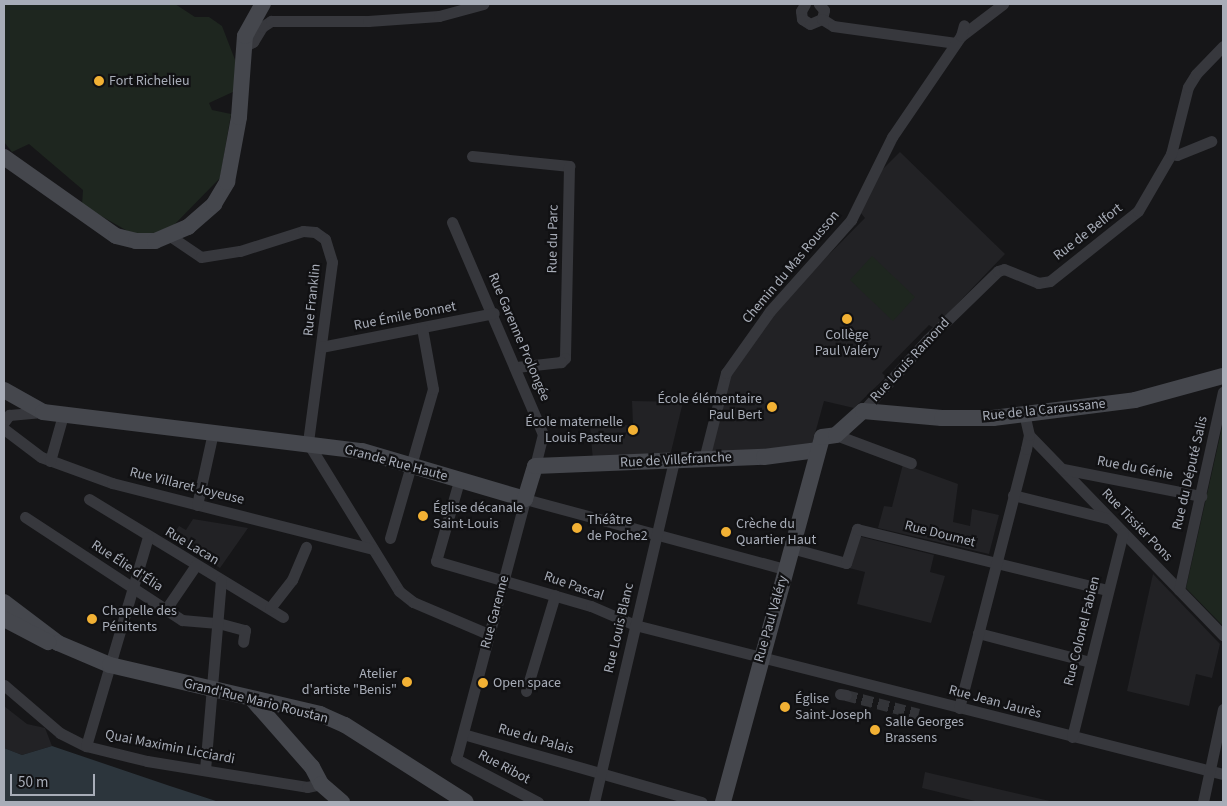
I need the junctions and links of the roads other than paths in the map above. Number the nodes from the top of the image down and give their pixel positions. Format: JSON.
{"nodes":[{"id":1,"x":263,"y":4,"type":"edge"},
{"id":2,"x":483,"y":4,"type":"edge"},
{"id":3,"x":805,"y":4,"type":"edge"},
{"id":4,"x":819,"y":4,"type":"edge"},
{"id":5,"x":1003,"y":4,"type":"edge"},
{"id":6,"x":822,"y":19,"type":"junction"},
{"id":7,"x":960,"y":35,"type":"junction"},
{"id":8,"x":245,"y":46,"type":"junction"},
{"id":9,"x":1223,"y":46,"type":"edge"},
{"id":10,"x":1210,"y":141,"type":"dead end"},
{"id":11,"x":1174,"y":155,"type":"junction"},
{"id":12,"x":472,"y":156,"type":"dead end"},
{"id":13,"x":4,"y":157,"type":"edge"},
{"id":14,"x":452,"y":222,"type":"dead end"},
{"id":15,"x":170,"y":236,"type":"junction"},
{"id":16,"x":995,"y":273,"type":"joint"},
{"id":17,"x":494,"y":313,"type":"junction"},
{"id":18,"x":422,"y":328,"type":"junction"},
{"id":19,"x":321,"y":347,"type":"junction"},
{"id":20,"x":516,"y":367,"type":"junction"},
{"id":21,"x":1223,"y":376,"type":"edge"},
{"id":22,"x":4,"y":390,"type":"edge"},
{"id":23,"x":1223,"y":392,"type":"edge"},
{"id":24,"x":862,"y":411,"type":"junction"},
{"id":25,"x":43,"y":412,"type":"junction"},
{"id":26,"x":1024,"y":414,"type":"junction"},
{"id":27,"x":64,"y":415,"type":"junction"},
{"id":28,"x":4,"y":422,"type":"edge"},
{"id":29,"x":4,"y":430,"type":"edge"},
{"id":30,"x":213,"y":432,"type":"junction"},
{"id":31,"x":1029,"y":435,"type":"junction"},
{"id":32,"x":825,"y":441,"type":"junction"},
{"id":33,"x":308,"y":443,"type":"junction"},
{"id":34,"x":704,"y":459,"type":"junction"},
{"id":35,"x":674,"y":460,"type":"junction"},
{"id":36,"x":50,"y":461,"type":"junction"},
{"id":37,"x":911,"y":463,"type":"dead end"},
{"id":38,"x":535,"y":466,"type":"junction"},
{"id":39,"x":411,"y":468,"type":"junction"},
{"id":40,"x":1064,"y":469,"type":"junction"},
{"id":41,"x":459,"y":481,"type":"junction"},
{"id":42,"x":1013,"y":495,"type":"junction"},
{"id":43,"x":1201,"y":496,"type":"junction"},
{"id":44,"x":89,"y":499,"type":"dead end"},
{"id":45,"x":525,"y":499,"type":"junction"},
{"id":46,"x":198,"y":505,"type":"junction"},
{"id":47,"x":25,"y":517,"type":"dead end"},
{"id":48,"x":1110,"y":519,"type":"junction"},
{"id":49,"x":1122,"y":533,"type":"junction"},
{"id":50,"x":656,"y":535,"type":"junction"},
{"id":51,"x":148,"y":537,"type":"junction"},
{"id":52,"x":390,"y":538,"type":"dead end"},
{"id":53,"x":306,"y":547,"type":"dead end"},
{"id":54,"x":791,"y":548,"type":"junction"},
{"id":55,"x":372,"y":549,"type":"junction"},
{"id":56,"x":996,"y":562,"type":"junction"},
{"id":57,"x":196,"y":565,"type":"junction"},
{"id":58,"x":785,"y":569,"type":"junction"},
{"id":59,"x":504,"y":579,"type":"junction"},
{"id":60,"x":221,"y":581,"type":"junction"},
{"id":61,"x":133,"y":588,"type":"junction"},
{"id":62,"x":1108,"y":590,"type":"junction"},
{"id":63,"x":1179,"y":590,"type":"junction"},
{"id":64,"x":555,"y":595,"type":"junction"},
{"id":65,"x":4,"y":602,"type":"edge"},
{"id":66,"x":270,"y":608,"type":"junction"},
{"id":67,"x":166,"y":609,"type":"junction"},
{"id":68,"x":283,"y":617,"type":"dead end"},
{"id":69,"x":4,"y":619,"type":"edge"},
{"id":70,"x":218,"y":623,"type":"junction"},
{"id":71,"x":635,"y":625,"type":"junction"},
{"id":72,"x":33,"y":631,"type":"junction"},
{"id":73,"x":978,"y":633,"type":"junction"},
{"id":74,"x":488,"y":634,"type":"junction"},
{"id":75,"x":1223,"y":635,"type":"edge"},
{"id":76,"x":243,"y":642,"type":"dead end"},
{"id":77,"x":761,"y":656,"type":"junction"},
{"id":78,"x":1090,"y":662,"type":"junction"},
{"id":79,"x":110,"y":665,"type":"junction"},
{"id":80,"x":4,"y":685,"type":"edge"},
{"id":81,"x":212,"y":689,"type":"junction"},
{"id":82,"x":526,"y":691,"type":"dead end"},
{"id":83,"x":959,"y":708,"type":"junction"},
{"id":84,"x":1223,"y":709,"type":"edge"},
{"id":85,"x":271,"y":710,"type":"junction"},
{"id":86,"x":463,"y":734,"type":"junction"},
{"id":87,"x":1072,"y":737,"type":"junction"},
{"id":88,"x":86,"y":746,"type":"junction"},
{"id":89,"x":456,"y":759,"type":"joint"},
{"id":90,"x":205,"y":770,"type":"junction"},
{"id":91,"x":1210,"y":770,"type":"junction"},
{"id":92,"x":601,"y":774,"type":"junction"},
{"id":93,"x":1223,"y":774,"type":"edge"},
{"id":94,"x":317,"y":785,"type":"junction"},
{"id":95,"x":342,"y":802,"type":"edge"},
{"id":96,"x":466,"y":802,"type":"edge"},
{"id":97,"x":538,"y":802,"type":"edge"},
{"id":98,"x":594,"y":802,"type":"edge"},
{"id":99,"x":702,"y":802,"type":"edge"},
{"id":100,"x":722,"y":802,"type":"edge"},
{"id":101,"x":1203,"y":802,"type":"edge"}],
"edges":[{"from":1,"to":8,"type":"street"},
{"from":2,"to":8,"type":"street"},
{"from":3,"to":6,"type":"street"},
{"from":4,"to":6,"type":"street"},
{"from":5,"to":7,"type":"street","name":"Chemin du Mas Rousson"},
{"from":6,"to":7,"type":"street"},
{"from":7,"to":34,"type":"street","name":"Chemin du Mas Rousson"},
{"from":8,"to":15,"type":"street"},
{"from":9,"to":11,"type":"street","name":"Rue de Belfort"},
{"from":10,"to":11,"type":"street"},
{"from":11,"to":16,"type":"street","name":"Rue de Belfort"},
{"from":12,"to":20,"type":"street","name":"Rue du Parc"},
{"from":13,"to":15,"type":"street"},
{"from":14,"to":17,"type":"street","name":"Rue Garenne Prolongée"},
{"from":15,"to":19,"type":"street","name":"Rue Franklin"},
{"from":16,"to":24,"type":"street","name":"Rue Louis Ramond"},
{"from":17,"to":18,"type":"street","name":"Rue Émile Bonnet"},
{"from":17,"to":20,"type":"street","name":"Rue Garenne Prolongée"},
{"from":18,"to":19,"type":"street","name":"Rue Émile Bonnet"},
{"from":18,"to":39,"type":"street"},
{"from":19,"to":33,"type":"street","name":"Rue Franklin"},
{"from":20,"to":38,"type":"street","name":"Rue Garenne Prolongée"},
{"from":21,"to":26,"type":"street","name":"Rue de la Caraussane"},
{"from":22,"to":25,"type":"street","name":"Grande Rue Haute"},
{"from":23,"to":43,"type":"street","name":"Rue du Député Salis"},
{"from":24,"to":26,"type":"street","name":"Rue de la Caraussane"},
{"from":24,"to":32,"type":"street","name":"Rue Louis Ramond"},
{"from":25,"to":27,"type":"street","name":"Grande Rue Haute"},
{"from":25,"to":28,"type":"street"},
{"from":26,"to":31,"type":"street"},
{"from":27,"to":30,"type":"street","name":"Grande Rue Haute"},
{"from":27,"to":36,"type":"street"},
{"from":29,"to":36,"type":"street","name":"Rue Villaret Joyeuse"},
{"from":30,"to":33,"type":"street","name":"Grande Rue Haute"},
{"from":30,"to":46,"type":"street"},
{"from":31,"to":40,"type":"street","name":"Rue Tissier Pons"},
{"from":31,"to":42,"type":"street"},
{"from":32,"to":34,"type":"street","name":"Rue de Villefranche"},
{"from":32,"to":37,"type":"street"},
{"from":32,"to":54,"type":"street","name":"Rue Paul Valéry"},
{"from":33,"to":39,"type":"street","name":"Grande Rue Haute"},
{"from":33,"to":55,"type":"street"},
{"from":34,"to":35,"type":"street","name":"Rue de Villefranche"},
{"from":35,"to":38,"type":"street","name":"Rue de Villefranche"},
{"from":35,"to":50,"type":"street","name":"Rue Louis Blanc"},
{"from":36,"to":46,"type":"street","name":"Rue Villaret Joyeuse"},
{"from":38,"to":45,"type":"street","name":"Rue Garenne"},
{"from":39,"to":41,"type":"street","name":"Grande Rue Haute"},
{"from":39,"to":52,"type":"street"},
{"from":40,"to":43,"type":"street","name":"Rue du Génie"},
{"from":40,"to":48,"type":"street","name":"Rue Tissier Pons"},
{"from":41,"to":45,"type":"street","name":"Grande Rue Haute"},
{"from":41,"to":59,"type":"street","name":"Rue Pascal"},
{"from":42,"to":48,"type":"street"},
{"from":42,"to":56,"type":"street"},
{"from":43,"to":63,"type":"street","name":"Rue du Député Salis"},
{"from":44,"to":51,"type":"street","name":"Rue Lacan"},
{"from":45,"to":50,"type":"street","name":"Grande Rue Haute"},
{"from":45,"to":59,"type":"street","name":"Rue Garenne"},
{"from":46,"to":55,"type":"street","name":"Rue Villaret Joyeuse"},
{"from":47,"to":61,"type":"street","name":"Rue Élie d'Élia"},
{"from":48,"to":49,"type":"street","name":"Rue Tissier Pons"},
{"from":49,"to":62,"type":"street","name":"Rue Colonel Fabien"},
{"from":49,"to":63,"type":"street","name":"Rue Tissier Pons"},
{"from":50,"to":58,"type":"street","name":"Grande Rue Haute"},
{"from":50,"to":71,"type":"street","name":"Rue Louis Blanc"},
{"from":51,"to":57,"type":"street","name":"Rue Lacan"},
{"from":51,"to":61,"type":"street"},
{"from":53,"to":66,"type":"street"},
{"from":54,"to":56,"type":"street","name":"Rue Doumet"},
{"from":54,"to":58,"type":"street","name":"Rue Paul Valéry"},
{"from":55,"to":74,"type":"street"},
{"from":56,"to":62,"type":"street","name":"Rue Doumet"},
{"from":56,"to":73,"type":"street"},
{"from":57,"to":60,"type":"street","name":"Rue Lacan"},
{"from":57,"to":67,"type":"street"},
{"from":58,"to":77,"type":"street","name":"Rue Paul Valéry"},
{"from":59,"to":64,"type":"street","name":"Rue Pascal"},
{"from":59,"to":74,"type":"street","name":"Rue Garenne"},
{"from":60,"to":66,"type":"street","name":"Rue Lacan"},
{"from":60,"to":70,"type":"street"},
{"from":61,"to":67,"type":"street","name":"Rue Élie d'Élia"},
{"from":61,"to":79,"type":"street"},
{"from":62,"to":78,"type":"street","name":"Rue Colonel Fabien"},
{"from":63,"to":75,"type":"street","name":"Rue Tissier Pons"},
{"from":64,"to":71,"type":"street","name":"Rue Pascal"},
{"from":64,"to":82,"type":"street"},
{"from":65,"to":72,"type":"street"},
{"from":66,"to":68,"type":"street","name":"Rue Lacan"},
{"from":67,"to":70,"type":"street","name":"Rue Élie d'Élia"},
{"from":69,"to":72,"type":"street"},
{"from":70,"to":76,"type":"street","name":"Rue Élie d'Élia"},
{"from":70,"to":81,"type":"street"},
{"from":71,"to":77,"type":"street","name":"Rue Pascal"},
{"from":71,"to":92,"type":"street","name":"Rue Louis Blanc"},
{"from":72,"to":79,"type":"street","name":"Grand'Rue Mario Roustan"},
{"from":73,"to":78,"type":"street"},
{"from":73,"to":83,"type":"street"},
{"from":74,"to":86,"type":"street","name":"Rue Garenne"},
{"from":77,"to":83,"type":"street","name":"Rue Jean Jaurès"},
{"from":77,"to":100,"type":"street","name":"Rue Paul Valéry"},
{"from":78,"to":87,"type":"street","name":"Rue Colonel Fabien"},
{"from":79,"to":81,"type":"street","name":"Grand'Rue Mario Roustan"},
{"from":79,"to":88,"type":"street"},
{"from":80,"to":88,"type":"street","name":"Quai Maximin Licciardi"},
{"from":81,"to":85,"type":"street","name":"Grand'Rue Mario Roustan"},
{"from":81,"to":90,"type":"street"},
{"from":83,"to":87,"type":"street","name":"Rue Jean Jaurès"},
{"from":84,"to":91,"type":"street"},
{"from":85,"to":94,"type":"street"},
{"from":85,"to":96,"type":"street","name":"Grand'Rue Mario Roustan"},
{"from":86,"to":89,"type":"street","name":"Rue Garenne"},
{"from":86,"to":92,"type":"street","name":"Rue du Palais"},
{"from":87,"to":91,"type":"street","name":"Rue Jean Jaurès"},
{"from":88,"to":90,"type":"street","name":"Quai Maximin Licciardi"},
{"from":89,"to":97,"type":"street","name":"Rue Ribot"},
{"from":90,"to":94,"type":"street","name":"Quai Maximin Licciardi"},
{"from":91,"to":93,"type":"street","name":"Rue Jean Jaurès"},
{"from":91,"to":101,"type":"street"},
{"from":92,"to":98,"type":"street","name":"Rue Louis Blanc"},
{"from":92,"to":99,"type":"street","name":"Rue du Palais"},
{"from":94,"to":95,"type":"street"}]}
